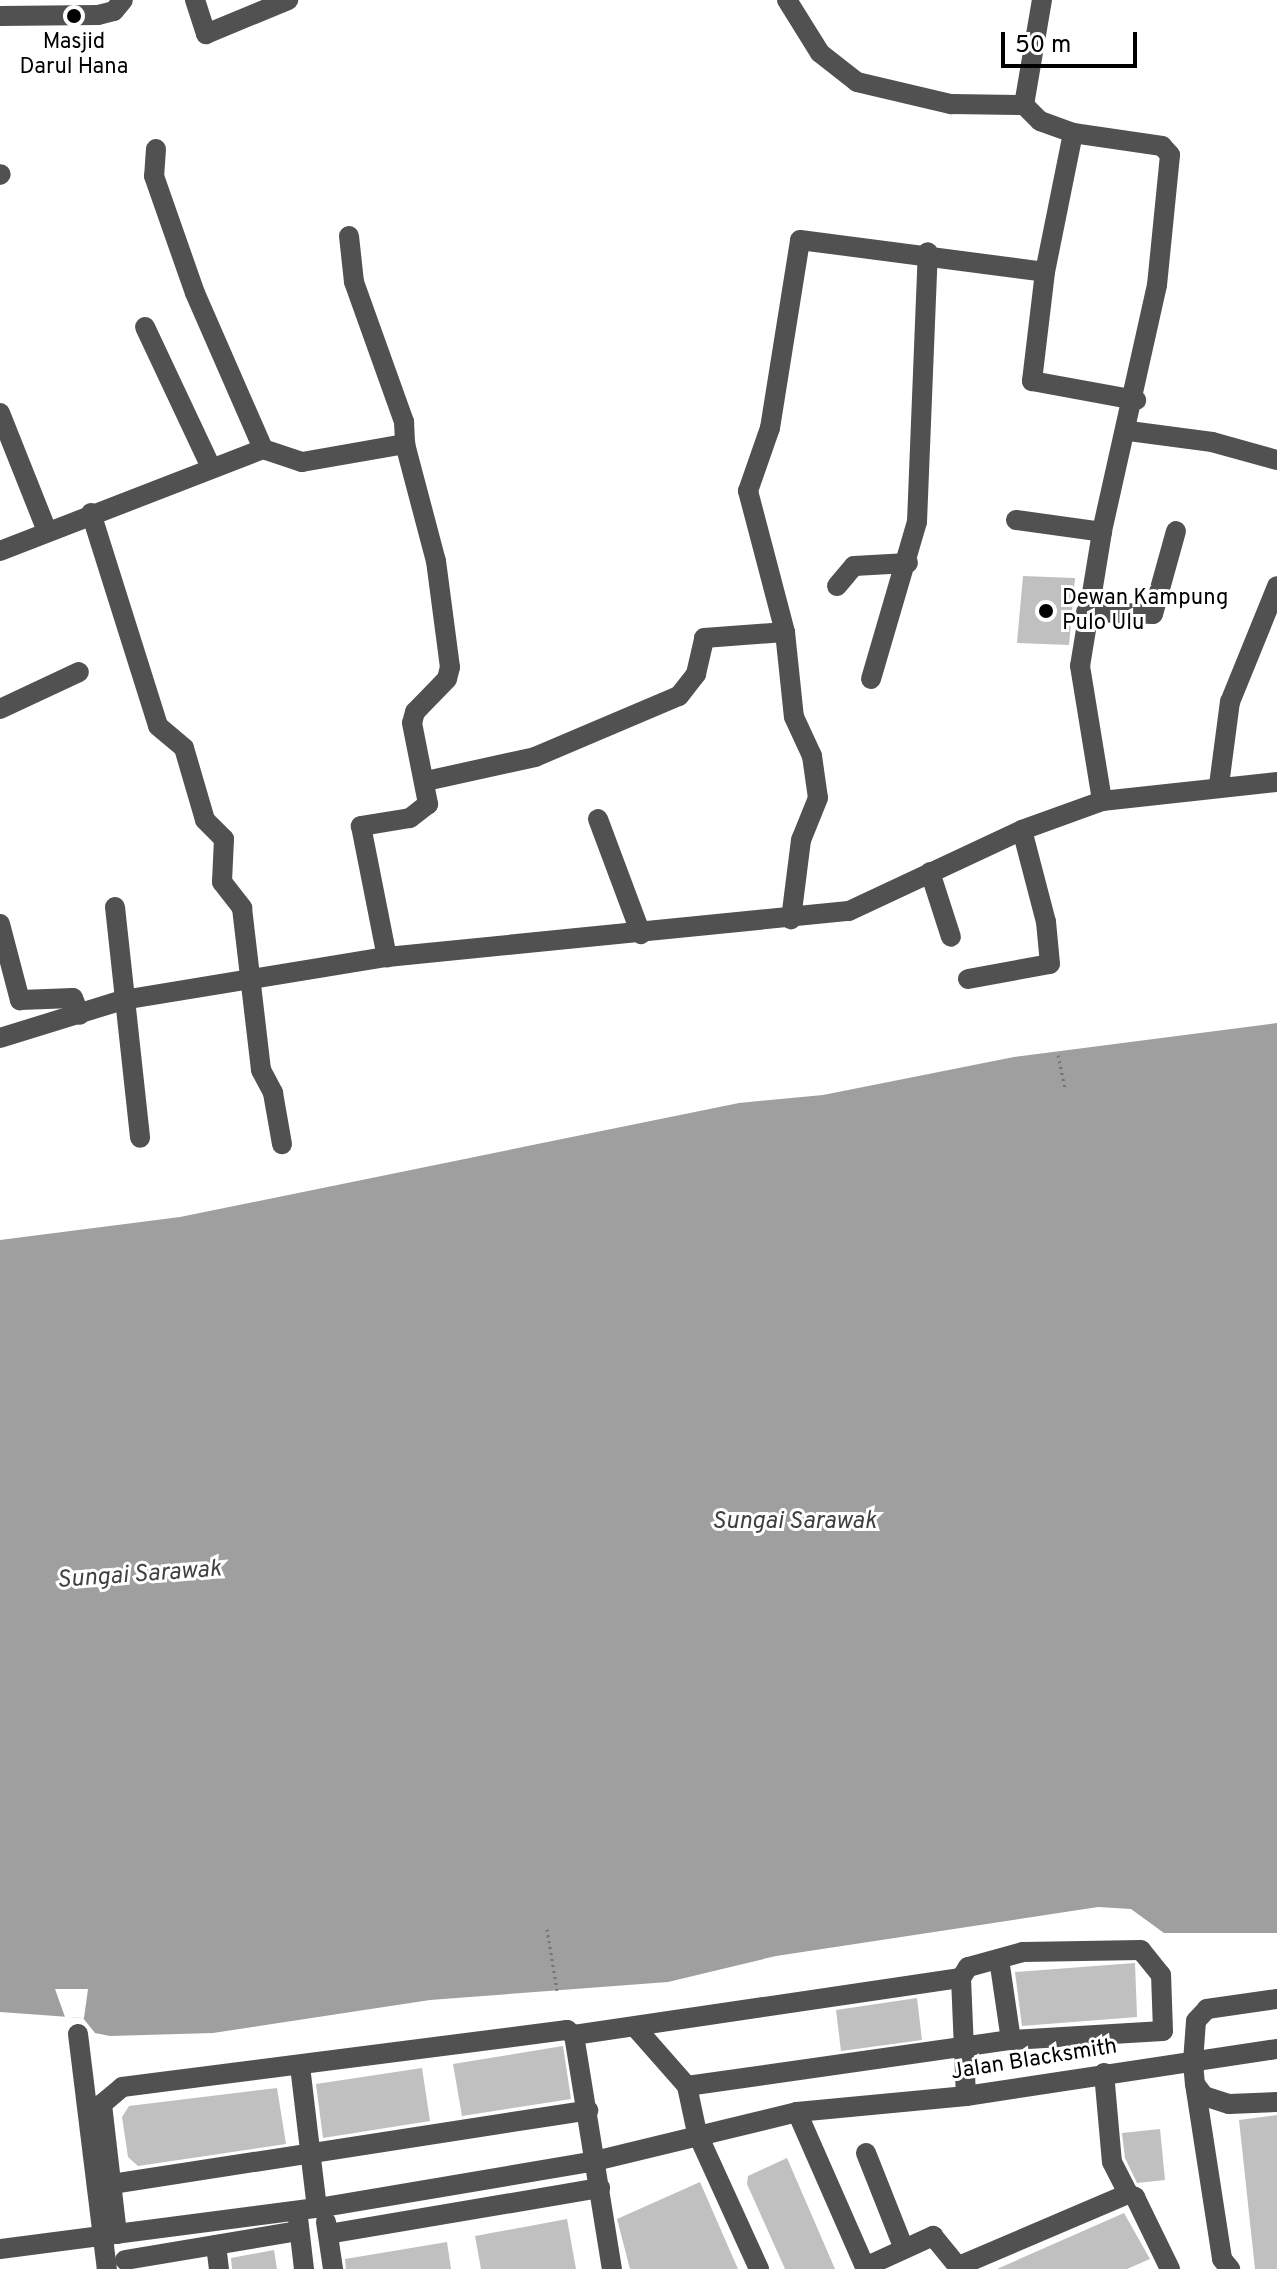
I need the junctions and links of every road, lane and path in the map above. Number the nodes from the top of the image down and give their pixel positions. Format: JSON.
{"nodes":[{"id":1,"x":123,"y":0,"type":"edge"},
{"id":2,"x":195,"y":0,"type":"edge"},
{"id":3,"x":288,"y":0,"type":"edge"},
{"id":4,"x":787,"y":0,"type":"edge"},
{"id":5,"x":1042,"y":0,"type":"edge"},
{"id":6,"x":0,"y":16,"type":"edge"},
{"id":7,"x":1024,"y":105,"type":"junction"},
{"id":8,"x":1073,"y":133,"type":"junction"},
{"id":9,"x":156,"y":149,"type":"dead end"},
{"id":10,"x":349,"y":236,"type":"dead end"},
{"id":11,"x":928,"y":252,"type":"junction"},
{"id":12,"x":1045,"y":272,"type":"junction"},
{"id":13,"x":145,"y":327,"type":"dead end"},
{"id":14,"x":1136,"y":400,"type":"junction"},
{"id":15,"x":0,"y":413,"type":"edge"},
{"id":16,"x":1129,"y":431,"type":"junction"},
{"id":17,"x":405,"y":444,"type":"junction"},
{"id":18,"x":263,"y":449,"type":"junction"},
{"id":19,"x":1277,"y":460,"type":"edge"},
{"id":20,"x":210,"y":465,"type":"junction"},
{"id":21,"x":91,"y":513,"type":"junction"},
{"id":22,"x":1016,"y":520,"type":"dead end"},
{"id":23,"x":47,"y":531,"type":"junction"},
{"id":24,"x":1176,"y":531,"type":"dead end"},
{"id":25,"x":1102,"y":532,"type":"junction"},
{"id":26,"x":0,"y":551,"type":"edge"},
{"id":27,"x":908,"y":563,"type":"junction"},
{"id":28,"x":837,"y":586,"type":"dead end"},
{"id":29,"x":1277,"y":586,"type":"edge"},
{"id":30,"x":1086,"y":612,"type":"junction"},
{"id":31,"x":785,"y":632,"type":"junction"},
{"id":32,"x":79,"y":672,"type":"dead end"},
{"id":33,"x":871,"y":679,"type":"dead end"},
{"id":34,"x":0,"y":709,"type":"edge"},
{"id":35,"x":426,"y":781,"type":"junction"},
{"id":36,"x":1277,"y":782,"type":"edge"},
{"id":37,"x":1219,"y":785,"type":"junction"},
{"id":38,"x":1102,"y":801,"type":"junction"},
{"id":39,"x":598,"y":819,"type":"dead end"},
{"id":40,"x":1022,"y":830,"type":"junction"},
{"id":41,"x":930,"y":872,"type":"junction"},
{"id":42,"x":115,"y":907,"type":"dead end"},
{"id":43,"x":791,"y":919,"type":"junction"},
{"id":44,"x":0,"y":924,"type":"edge"},
{"id":45,"x":641,"y":934,"type":"junction"},
{"id":46,"x":951,"y":937,"type":"dead end"},
{"id":47,"x":387,"y":957,"type":"junction"},
{"id":48,"x":968,"y":979,"type":"dead end"},
{"id":49,"x":248,"y":980,"type":"junction"},
{"id":50,"x":123,"y":1000,"type":"junction"},
{"id":51,"x":80,"y":1015,"type":"junction"},
{"id":52,"x":0,"y":1038,"type":"edge"},
{"id":53,"x":1058,"y":1055,"type":"dead end"},
{"id":54,"x":1065,"y":1089,"type":"dead end"},
{"id":55,"x":140,"y":1138,"type":"dead end"},
{"id":56,"x":282,"y":1144,"type":"dead end"},
{"id":57,"x":547,"y":1929,"type":"dead end"},
{"id":58,"x":999,"y":1959,"type":"junction"},
{"id":59,"x":961,"y":1978,"type":"junction"},
{"id":60,"x":557,"y":1990,"type":"dead end"},
{"id":61,"x":1277,"y":1999,"type":"edge"},
{"id":62,"x":635,"y":2027,"type":"junction"},
{"id":63,"x":78,"y":2034,"type":"dead end"},
{"id":64,"x":574,"y":2035,"type":"junction"},
{"id":65,"x":1011,"y":2040,"type":"junction"},
{"id":66,"x":965,"y":2047,"type":"junction"},
{"id":67,"x":1277,"y":2049,"type":"edge"},
{"id":68,"x":1193,"y":2062,"type":"junction"},
{"id":69,"x":300,"y":2066,"type":"junction"},
{"id":70,"x":1104,"y":2073,"type":"junction"},
{"id":71,"x":1195,"y":2084,"type":"junction"},
{"id":72,"x":687,"y":2086,"type":"junction"},
{"id":73,"x":966,"y":2096,"type":"junction"},
{"id":74,"x":1277,"y":2102,"type":"edge"},
{"id":75,"x":588,"y":2110,"type":"junction"},
{"id":76,"x":797,"y":2112,"type":"junction"},
{"id":77,"x":697,"y":2133,"type":"junction"},
{"id":78,"x":313,"y":2152,"type":"junction"},
{"id":79,"x":866,"y":2153,"type":"dead end"},
{"id":80,"x":595,"y":2161,"type":"junction"},
{"id":81,"x":112,"y":2184,"type":"junction"},
{"id":82,"x":600,"y":2188,"type":"junction"},
{"id":83,"x":1128,"y":2194,"type":"junction"},
{"id":84,"x":309,"y":2214,"type":"junction"},
{"id":85,"x":328,"y":2234,"type":"junction"},
{"id":86,"x":114,"y":2235,"type":"junction"},
{"id":87,"x":216,"y":2245,"type":"junction"},
{"id":88,"x":0,"y":2249,"type":"edge"},
{"id":89,"x":904,"y":2249,"type":"junction"},
{"id":90,"x":120,"y":2266,"type":"edge"},
{"id":91,"x":865,"y":2268,"type":"edge"},
{"id":92,"x":959,"y":2268,"type":"edge"},
{"id":93,"x":219,"y":2269,"type":"edge"},
{"id":94,"x":304,"y":2269,"type":"edge"},
{"id":95,"x":333,"y":2269,"type":"edge"},
{"id":96,"x":612,"y":2269,"type":"edge"},
{"id":97,"x":759,"y":2269,"type":"edge"},
{"id":98,"x":1170,"y":2269,"type":"edge"},
{"id":99,"x":1230,"y":2269,"type":"edge"}],
"edges":[{"from":1,"to":6,"type":"street"},
{"from":2,"to":3,"type":"street"},
{"from":4,"to":7,"type":"street"},
{"from":5,"to":7,"type":"street"},
{"from":7,"to":8,"type":"street"},
{"from":8,"to":12,"type":"street"},
{"from":8,"to":14,"type":"street"},
{"from":9,"to":18,"type":"street"},
{"from":10,"to":17,"type":"street"},
{"from":11,"to":12,"type":"street"},
{"from":11,"to":27,"type":"street"},
{"from":11,"to":31,"type":"street"},
{"from":12,"to":14,"type":"street"},
{"from":13,"to":20,"type":"street"},
{"from":14,"to":16,"type":"street"},
{"from":15,"to":23,"type":"street"},
{"from":16,"to":19,"type":"street"},
{"from":16,"to":25,"type":"street"},
{"from":17,"to":18,"type":"street"},
{"from":17,"to":35,"type":"street"},
{"from":18,"to":20,"type":"street"},
{"from":20,"to":21,"type":"street"},
{"from":21,"to":23,"type":"street"},
{"from":21,"to":49,"type":"street"},
{"from":22,"to":25,"type":"street"},
{"from":23,"to":26,"type":"street"},
{"from":24,"to":30,"type":"street"},
{"from":25,"to":30,"type":"street"},
{"from":27,"to":28,"type":"street"},
{"from":27,"to":33,"type":"street"},
{"from":29,"to":37,"type":"street"},
{"from":30,"to":38,"type":"street"},
{"from":31,"to":35,"type":"street"},
{"from":31,"to":43,"type":"street"},
{"from":32,"to":34,"type":"street"},
{"from":35,"to":47,"type":"street"},
{"from":36,"to":37,"type":"street"},
{"from":37,"to":38,"type":"street"},
{"from":38,"to":40,"type":"street"},
{"from":39,"to":45,"type":"street"},
{"from":40,"to":41,"type":"street"},
{"from":40,"to":48,"type":"street"},
{"from":41,"to":43,"type":"street"},
{"from":41,"to":46,"type":"street"},
{"from":42,"to":50,"type":"street"},
{"from":43,"to":45,"type":"street"},
{"from":44,"to":51,"type":"street"},
{"from":45,"to":47,"type":"street"},
{"from":47,"to":49,"type":"street"},
{"from":49,"to":50,"type":"street"},
{"from":49,"to":56,"type":"street"},
{"from":50,"to":51,"type":"street"},
{"from":50,"to":55,"type":"street"},
{"from":51,"to":52,"type":"street"},
{"from":53,"to":54,"type":"path"},
{"from":57,"to":60,"type":"path"},
{"from":58,"to":59,"type":"street"},
{"from":58,"to":65,"type":"street"},
{"from":58,"to":65,"type":"street"},
{"from":59,"to":62,"type":"street"},
{"from":59,"to":66,"type":"street"},
{"from":61,"to":68,"type":"street"},
{"from":62,"to":64,"type":"street"},
{"from":62,"to":72,"type":"street"},
{"from":63,"to":86,"type":"street"},
{"from":64,"to":69,"type":"street"},
{"from":64,"to":75,"type":"street"},
{"from":65,"to":66,"type":"street"},
{"from":66,"to":72,"type":"street"},
{"from":66,"to":73,"type":"street"},
{"from":67,"to":68,"type":"street","name":"Jalan Blacksmith"},
{"from":68,"to":70,"type":"street","name":"Jalan Blacksmith"},
{"from":68,"to":71,"type":"street"},
{"from":69,"to":78,"type":"street"},
{"from":69,"to":81,"type":"street"},
{"from":70,"to":73,"type":"street","name":"Jalan Blacksmith"},
{"from":70,"to":83,"type":"street"},
{"from":71,"to":74,"type":"street"},
{"from":71,"to":99,"type":"street"},
{"from":72,"to":77,"type":"street"},
{"from":73,"to":76,"type":"street","name":"Jalan Blacksmith"},
{"from":75,"to":78,"type":"street"},
{"from":75,"to":80,"type":"street"},
{"from":76,"to":77,"type":"street","name":"Jalan Blacksmith"},
{"from":76,"to":91,"type":"street"},
{"from":77,"to":80,"type":"street","name":"Jalan Blacksmith"},
{"from":77,"to":97,"type":"street"},
{"from":78,"to":81,"type":"street"},
{"from":78,"to":84,"type":"street"},
{"from":79,"to":89,"type":"street"},
{"from":80,"to":82,"type":"street"},
{"from":80,"to":84,"type":"street","name":"Jalan Blacksmith"},
{"from":81,"to":86,"type":"street"},
{"from":82,"to":85,"type":"street"},
{"from":82,"to":96,"type":"street"},
{"from":83,"to":92,"type":"street"},
{"from":83,"to":98,"type":"street"},
{"from":84,"to":85,"type":"street"},
{"from":84,"to":86,"type":"street"},
{"from":84,"to":87,"type":"street"},
{"from":84,"to":94,"type":"street"},
{"from":85,"to":95,"type":"street"},
{"from":86,"to":88,"type":"street"},
{"from":86,"to":90,"type":"street"},
{"from":87,"to":90,"type":"street"},
{"from":87,"to":93,"type":"street"},
{"from":89,"to":91,"type":"street"},
{"from":89,"to":92,"type":"street"}]}
